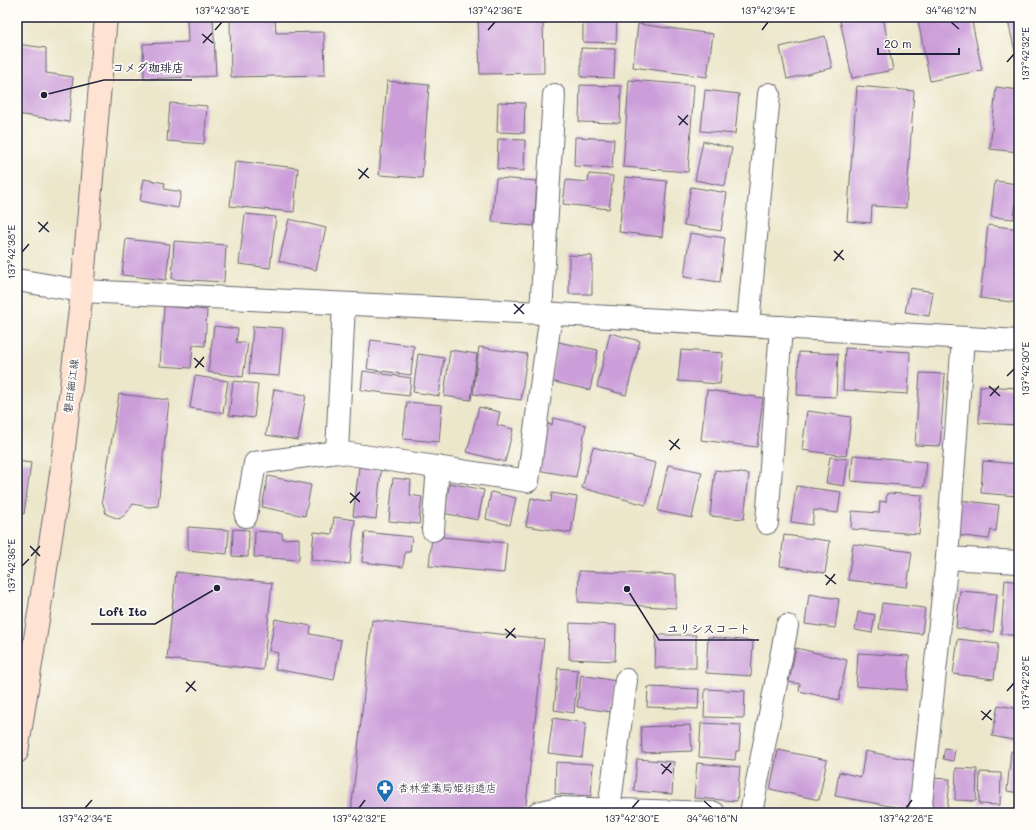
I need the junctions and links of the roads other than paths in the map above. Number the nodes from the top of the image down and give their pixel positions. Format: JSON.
{"nodes":[{"id":1,"x":106,"y":17,"type":"edge"},
{"id":2,"x":770,"y":94,"type":"dead end"},
{"id":3,"x":554,"y":95,"type":"dead end"},
{"id":4,"x":17,"y":280,"type":"edge"},
{"id":5,"x":82,"y":291,"type":"junction"},
{"id":6,"x":344,"y":304,"type":"junction"},
{"id":7,"x":546,"y":314,"type":"junction"},
{"id":8,"x":748,"y":324,"type":"junction"},
{"id":9,"x":781,"y":327,"type":"junction"},
{"id":10,"x":963,"y":338,"type":"junction"},
{"id":11,"x":1019,"y":341,"type":"edge"},
{"id":12,"x":337,"y":452,"type":"junction"},
{"id":13,"x":438,"y":467,"type":"junction"},
{"id":14,"x":246,"y":516,"type":"dead end"},
{"id":15,"x":767,"y":523,"type":"dead end"},
{"id":16,"x":433,"y":530,"type":"dead end"},
{"id":17,"x":947,"y":558,"type":"junction"},
{"id":18,"x":1019,"y":562,"type":"edge"},
{"id":19,"x":787,"y":626,"type":"dead end"},
{"id":20,"x":626,"y":680,"type":"dead end"},
{"id":21,"x":17,"y":752,"type":"edge"},
{"id":22,"x":610,"y":810,"type":"junction"},
{"id":23,"x":538,"y":813,"type":"edge"},
{"id":24,"x":711,"y":813,"type":"edge"},
{"id":25,"x":751,"y":813,"type":"edge"},
{"id":26,"x":920,"y":813,"type":"edge"}],
"edges":[{"from":1,"to":5,"type":"main road","name":"磐田細江線"},
{"from":2,"to":8,"type":"street"},
{"from":3,"to":7,"type":"street"},
{"from":4,"to":5,"type":"street"},
{"from":5,"to":6,"type":"street"},
{"from":5,"to":21,"type":"main road","name":"磐田細江線"},
{"from":6,"to":7,"type":"street"},
{"from":6,"to":12,"type":"street"},
{"from":7,"to":8,"type":"street"},
{"from":7,"to":13,"type":"street"},
{"from":8,"to":9,"type":"street"},
{"from":9,"to":10,"type":"street"},
{"from":9,"to":15,"type":"street"},
{"from":10,"to":11,"type":"street"},
{"from":10,"to":17,"type":"street"},
{"from":12,"to":13,"type":"street"},
{"from":12,"to":14,"type":"street"},
{"from":13,"to":16,"type":"street"},
{"from":17,"to":18,"type":"street"},
{"from":17,"to":26,"type":"street"},
{"from":19,"to":25,"type":"street"},
{"from":20,"to":22,"type":"street"},
{"from":22,"to":23,"type":"street"},
{"from":22,"to":24,"type":"street"}]}
